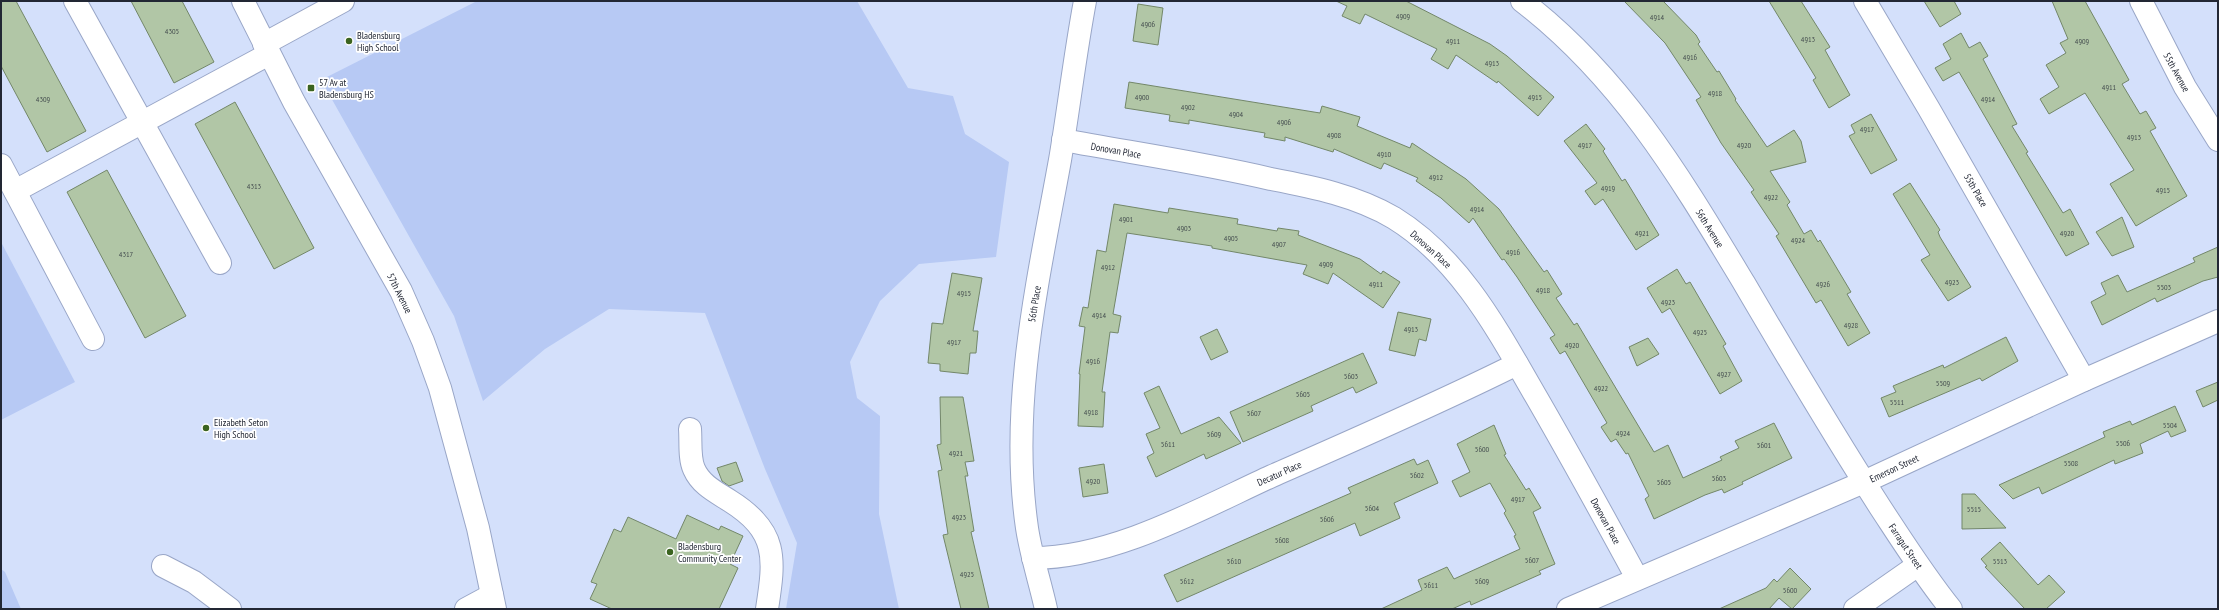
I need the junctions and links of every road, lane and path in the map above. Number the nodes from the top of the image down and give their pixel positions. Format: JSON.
{"nodes":[{"id":1,"x":76,"y":1,"type":"edge"},
{"id":2,"x":243,"y":1,"type":"edge"},
{"id":3,"x":343,"y":1,"type":"edge"},
{"id":4,"x":1085,"y":1,"type":"edge"},
{"id":5,"x":1522,"y":1,"type":"edge"},
{"id":6,"x":1865,"y":1,"type":"edge"},
{"id":7,"x":2141,"y":1,"type":"edge"},
{"id":8,"x":267,"y":49,"type":"junction"},
{"id":9,"x":143,"y":122,"type":"junction"},
{"id":10,"x":1063,"y":140,"type":"junction"},
{"id":11,"x":2218,"y":140,"type":"edge"},
{"id":12,"x":1,"y":165,"type":"edge"},
{"id":13,"x":15,"y":191,"type":"junction"},
{"id":14,"x":220,"y":263,"type":"dead end"},
{"id":15,"x":2218,"y":321,"type":"edge"},
{"id":16,"x":94,"y":339,"type":"dead end"},
{"id":17,"x":1517,"y":364,"type":"junction"},
{"id":18,"x":2084,"y":380,"type":"junction"},
{"id":19,"x":690,"y":429,"type":"dead end"},
{"id":20,"x":1864,"y":482,"type":"junction"},
{"id":21,"x":1033,"y":558,"type":"junction"},
{"id":22,"x":1918,"y":565,"type":"junction"},
{"id":23,"x":163,"y":566,"type":"dead end"},
{"id":24,"x":1637,"y":578,"type":"junction"},
{"id":25,"x":494,"y":602,"type":"edge"},
{"id":26,"x":230,"y":609,"type":"edge"},
{"id":27,"x":466,"y":609,"type":"edge"},
{"id":28,"x":767,"y":609,"type":"edge"},
{"id":29,"x":1046,"y":609,"type":"edge"},
{"id":30,"x":1568,"y":609,"type":"edge"},
{"id":31,"x":1855,"y":609,"type":"edge"},
{"id":32,"x":1952,"y":609,"type":"edge"}],
"edges":[{"from":1,"to":9,"type":"street"},
{"from":2,"to":8,"type":"street","name":"57th Avenue"},
{"from":3,"to":8,"type":"street"},
{"from":4,"to":10,"type":"street","name":"56th Place"},
{"from":5,"to":20,"type":"street","name":"56th Avenue"},
{"from":6,"to":18,"type":"street","name":"55th Place"},
{"from":7,"to":11,"type":"street","name":"55th Avenue"},
{"from":8,"to":9,"type":"street"},
{"from":8,"to":25,"type":"street","name":"57th Avenue"},
{"from":9,"to":13,"type":"street"},
{"from":9,"to":14,"type":"street"},
{"from":10,"to":17,"type":"street","name":"Donovan Place"},
{"from":10,"to":21,"type":"street","name":"56th Place"},
{"from":12,"to":13,"type":"street"},
{"from":13,"to":16,"type":"street"},
{"from":15,"to":18,"type":"street","name":"Emerson Street"},
{"from":17,"to":21,"type":"street","name":"Decatur Place"},
{"from":17,"to":24,"type":"street","name":"Donovan Place"},
{"from":18,"to":20,"type":"street","name":"Emerson Street"},
{"from":19,"to":28,"type":"street"},
{"from":20,"to":22,"type":"street","name":"Farragut Street"},
{"from":20,"to":24,"type":"street","name":"Emerson Street"},
{"from":21,"to":29,"type":"street","name":"56th Place"},
{"from":22,"to":31,"type":"street"},
{"from":22,"to":32,"type":"street","name":"Farragut Street"},
{"from":23,"to":26,"type":"street"},
{"from":24,"to":30,"type":"street","name":"Emerson Street"},
{"from":25,"to":27,"type":"street"}]}
